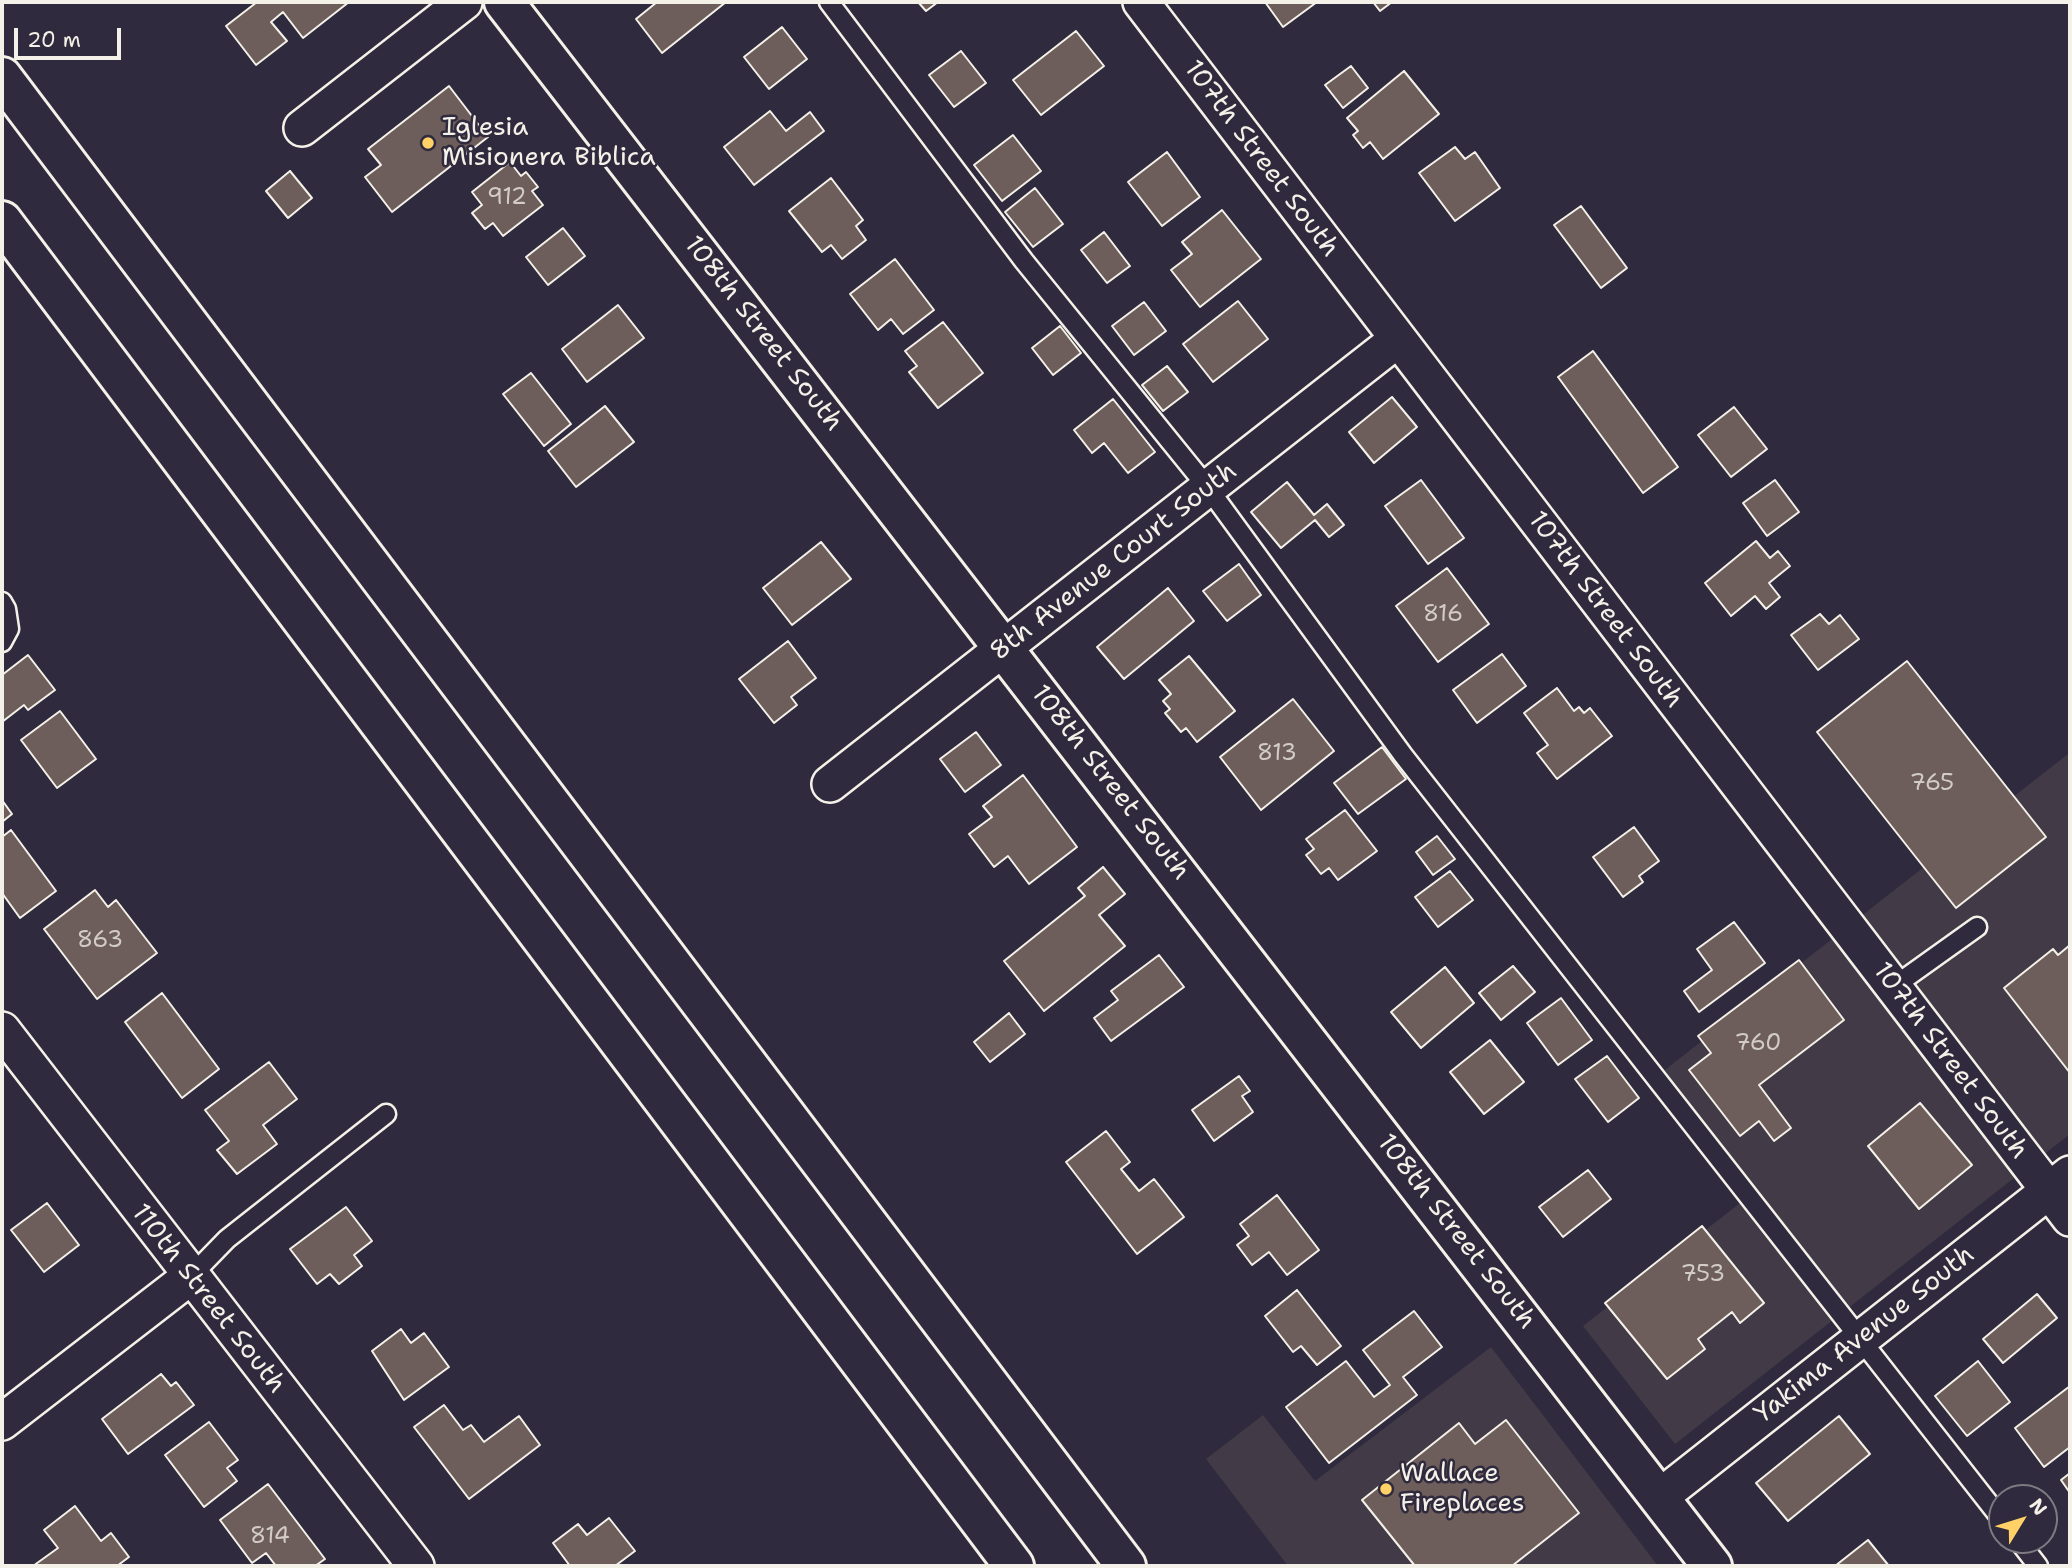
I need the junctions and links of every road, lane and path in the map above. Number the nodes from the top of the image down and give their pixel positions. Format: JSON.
{"nodes":[{"id":1,"x":464,"y":2,"type":"edge"},
{"id":2,"x":504,"y":2,"type":"edge"},
{"id":3,"x":829,"y":2,"type":"edge"},
{"id":4,"x":1156,"y":7,"type":"edge"},
{"id":5,"x":2,"y":77,"type":"edge"},
{"id":6,"x":302,"y":128,"type":"dead end"},
{"id":7,"x":2,"y":222,"type":"edge"},
{"id":8,"x":1398,"y":339,"type":"junction"},
{"id":9,"x":1208,"y":488,"type":"junction"},
{"id":10,"x":2,"y":602,"type":"edge"},
{"id":11,"x":2,"y":642,"type":"edge"},
{"id":12,"x":1005,"y":647,"type":"junction"},
{"id":13,"x":830,"y":784,"type":"dead end"},
{"id":14,"x":1977,"y":928,"type":"dead end"},
{"id":15,"x":1893,"y":987,"type":"junction"},
{"id":16,"x":2,"y":1030,"type":"edge"},
{"id":17,"x":386,"y":1114,"type":"dead end"},
{"id":18,"x":2060,"y":1182,"type":"edge"},
{"id":19,"x":2070,"y":1218,"type":"edge"},
{"id":20,"x":191,"y":1276,"type":"junction"},
{"id":21,"x":1859,"y":1340,"type":"junction"},
{"id":22,"x":2,"y":1422,"type":"edge"},
{"id":23,"x":1660,"y":1497,"type":"junction"},
{"id":24,"x":1988,"y":1502,"type":"edge"},
{"id":25,"x":416,"y":1566,"type":"edge"},
{"id":26,"x":1014,"y":1566,"type":"edge"},
{"id":27,"x":1126,"y":1566,"type":"edge"},
{"id":28,"x":1712,"y":1566,"type":"edge"}],
"edges":[{"from":1,"to":6,"type":"street"},
{"from":2,"to":12,"type":"main road","name":"108th Street South"},
{"from":3,"to":9,"type":"lane"},
{"from":4,"to":8,"type":"street","name":"107th Street South"},
{"from":5,"to":27,"type":"main road"},
{"from":7,"to":26,"type":"main road"},
{"from":8,"to":9,"type":"street","name":"8th Avenue Court South"},
{"from":8,"to":15,"type":"street","name":"107th Street South"},
{"from":9,"to":12,"type":"street","name":"8th Avenue Court South"},
{"from":9,"to":21,"type":"lane"},
{"from":10,"to":11,"type":"lane"},
{"from":12,"to":13,"type":"street","name":"8th Avenue Court South"},
{"from":12,"to":23,"type":"main road","name":"108th Street South"},
{"from":14,"to":15,"type":"lane"},
{"from":15,"to":18,"type":"street","name":"107th Street South"},
{"from":16,"to":20,"type":"street","name":"110th Street South"},
{"from":17,"to":20,"type":"lane"},
{"from":18,"to":19,"type":"street","name":"107th Street South"},
{"from":18,"to":21,"type":"street","name":"Yakima Avenue South"},
{"from":20,"to":22,"type":"street"},
{"from":20,"to":25,"type":"street","name":"110th Street South"},
{"from":21,"to":23,"type":"street","name":"Yakima Avenue South"},
{"from":21,"to":24,"type":"lane"},
{"from":23,"to":28,"type":"main road","name":"108th Street South"}]}
